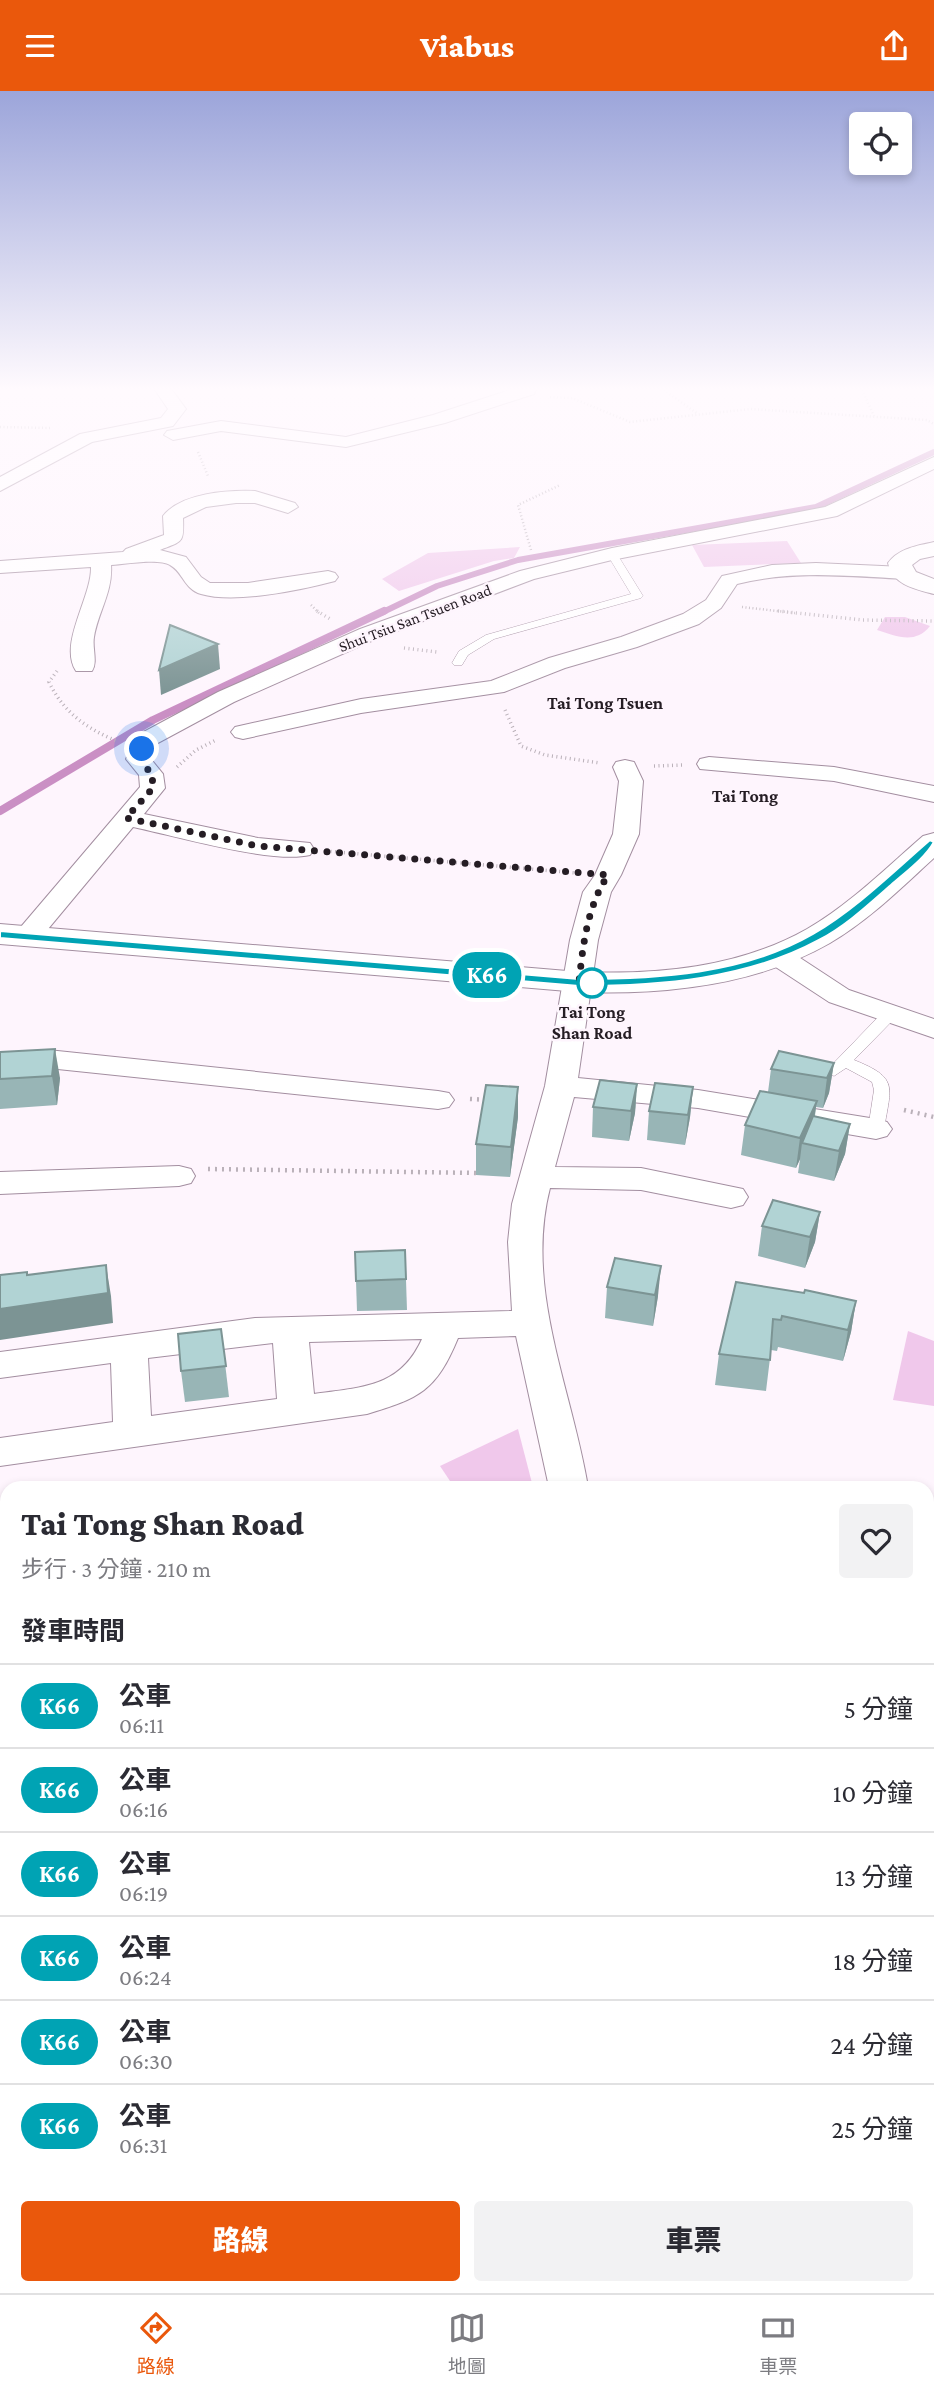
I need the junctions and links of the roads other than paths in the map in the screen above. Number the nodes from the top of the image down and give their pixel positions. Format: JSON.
{"nodes":[{"id":1,"x":870,"y":493,"type":"edge"},
{"id":2,"x":288,"y":507,"type":"dead end"},
{"id":3,"x":881,"y":549,"type":"dead end"},
{"id":4,"x":612,"y":554,"type":"junction"},
{"id":5,"x":109,"y":558,"type":"junction"},
{"id":6,"x":916,"y":559,"type":"edge"},
{"id":7,"x":0,"y":567,"type":"edge"},
{"id":8,"x":328,"y":577,"type":"dead end"},
{"id":9,"x":934,"y":587,"type":"edge"},
{"id":10,"x":461,"y":658,"type":"road end"},
{"id":11,"x":84,"y":663,"type":"road end"},
{"id":12,"x":243,"y":732,"type":"road end"},
{"id":13,"x":709,"y":764,"type":"road end"},
{"id":14,"x":625,"y":767,"type":"road end"},
{"id":15,"x":934,"y":794,"type":"edge"},
{"id":16,"x":126,"y":818,"type":"junction"},
{"id":17,"x":934,"y":842,"type":"edge"},
{"id":18,"x":301,"y":849,"type":"road end"},
{"id":19,"x":14,"y":935,"type":"edge"},
{"id":20,"x":778,"y":956,"type":"junction"},
{"id":21,"x":579,"y":982,"type":"junction"},
{"id":22,"x":889,"y":1015,"type":"junction"},
{"id":23,"x":934,"y":1029,"type":"edge"},
{"id":24,"x":0,"y":1063,"type":"edge"},
{"id":25,"x":561,"y":1086,"type":"junction"},
{"id":26,"x":438,"y":1100,"type":"road end"},
{"id":27,"x":876,"y":1129,"type":"joint"},
{"id":28,"x":179,"y":1176,"type":"road end"},
{"id":29,"x":536,"y":1177,"type":"junction"},
{"id":30,"x":0,"y":1184,"type":"edge"},
{"id":31,"x":732,"y":1197,"type":"dead end"},
{"id":32,"x":531,"y":1323,"type":"junction"},
{"id":33,"x":446,"y":1324,"type":"junction"},
{"id":34,"x":290,"y":1329,"type":"junction"},
{"id":35,"x":129,"y":1347,"type":"junction"},
{"id":36,"x":0,"y":1365,"type":"edge"},
{"id":37,"x":297,"y":1410,"type":"junction"},
{"id":38,"x":133,"y":1434,"type":"junction"},
{"id":39,"x":0,"y":1453,"type":"edge"},
{"id":40,"x":568,"y":1481,"type":"edge"}],
"edges":[{"from":1,"to":4,"type":"street","name":"Shui Tsiu San Tsuen Road"},
{"from":2,"to":5,"type":"street"},
{"from":3,"to":6,"type":"street"},
{"from":4,"to":10,"type":"lane"},
{"from":4,"to":16,"type":"street","name":"Shui Tsiu San Tsuen Road"},
{"from":5,"to":7,"type":"street"},
{"from":5,"to":8,"type":"street"},
{"from":5,"to":11,"type":"street"},
{"from":6,"to":9,"type":"street"},
{"from":6,"to":12,"type":"street"},
{"from":13,"to":15,"type":"street"},
{"from":14,"to":21,"type":"street"},
{"from":16,"to":18,"type":"street"},
{"from":16,"to":19,"type":"street"},
{"from":17,"to":20,"type":"street"},
{"from":19,"to":21,"type":"street"},
{"from":20,"to":21,"type":"street"},
{"from":20,"to":22,"type":"street"},
{"from":21,"to":25,"type":"street"},
{"from":22,"to":23,"type":"street"},
{"from":22,"to":27,"type":"lane"},
{"from":24,"to":26,"type":"street"},
{"from":25,"to":27,"type":"street"},
{"from":25,"to":29,"type":"street"},
{"from":28,"to":30,"type":"street"},
{"from":29,"to":31,"type":"street"},
{"from":29,"to":32,"type":"street"},
{"from":32,"to":33,"type":"street"},
{"from":32,"to":40,"type":"street"},
{"from":33,"to":34,"type":"street"},
{"from":33,"to":37,"type":"street"},
{"from":34,"to":35,"type":"street"},
{"from":34,"to":37,"type":"street"},
{"from":35,"to":36,"type":"street"},
{"from":35,"to":38,"type":"street"},
{"from":37,"to":38,"type":"street"},
{"from":38,"to":39,"type":"street"}]}
